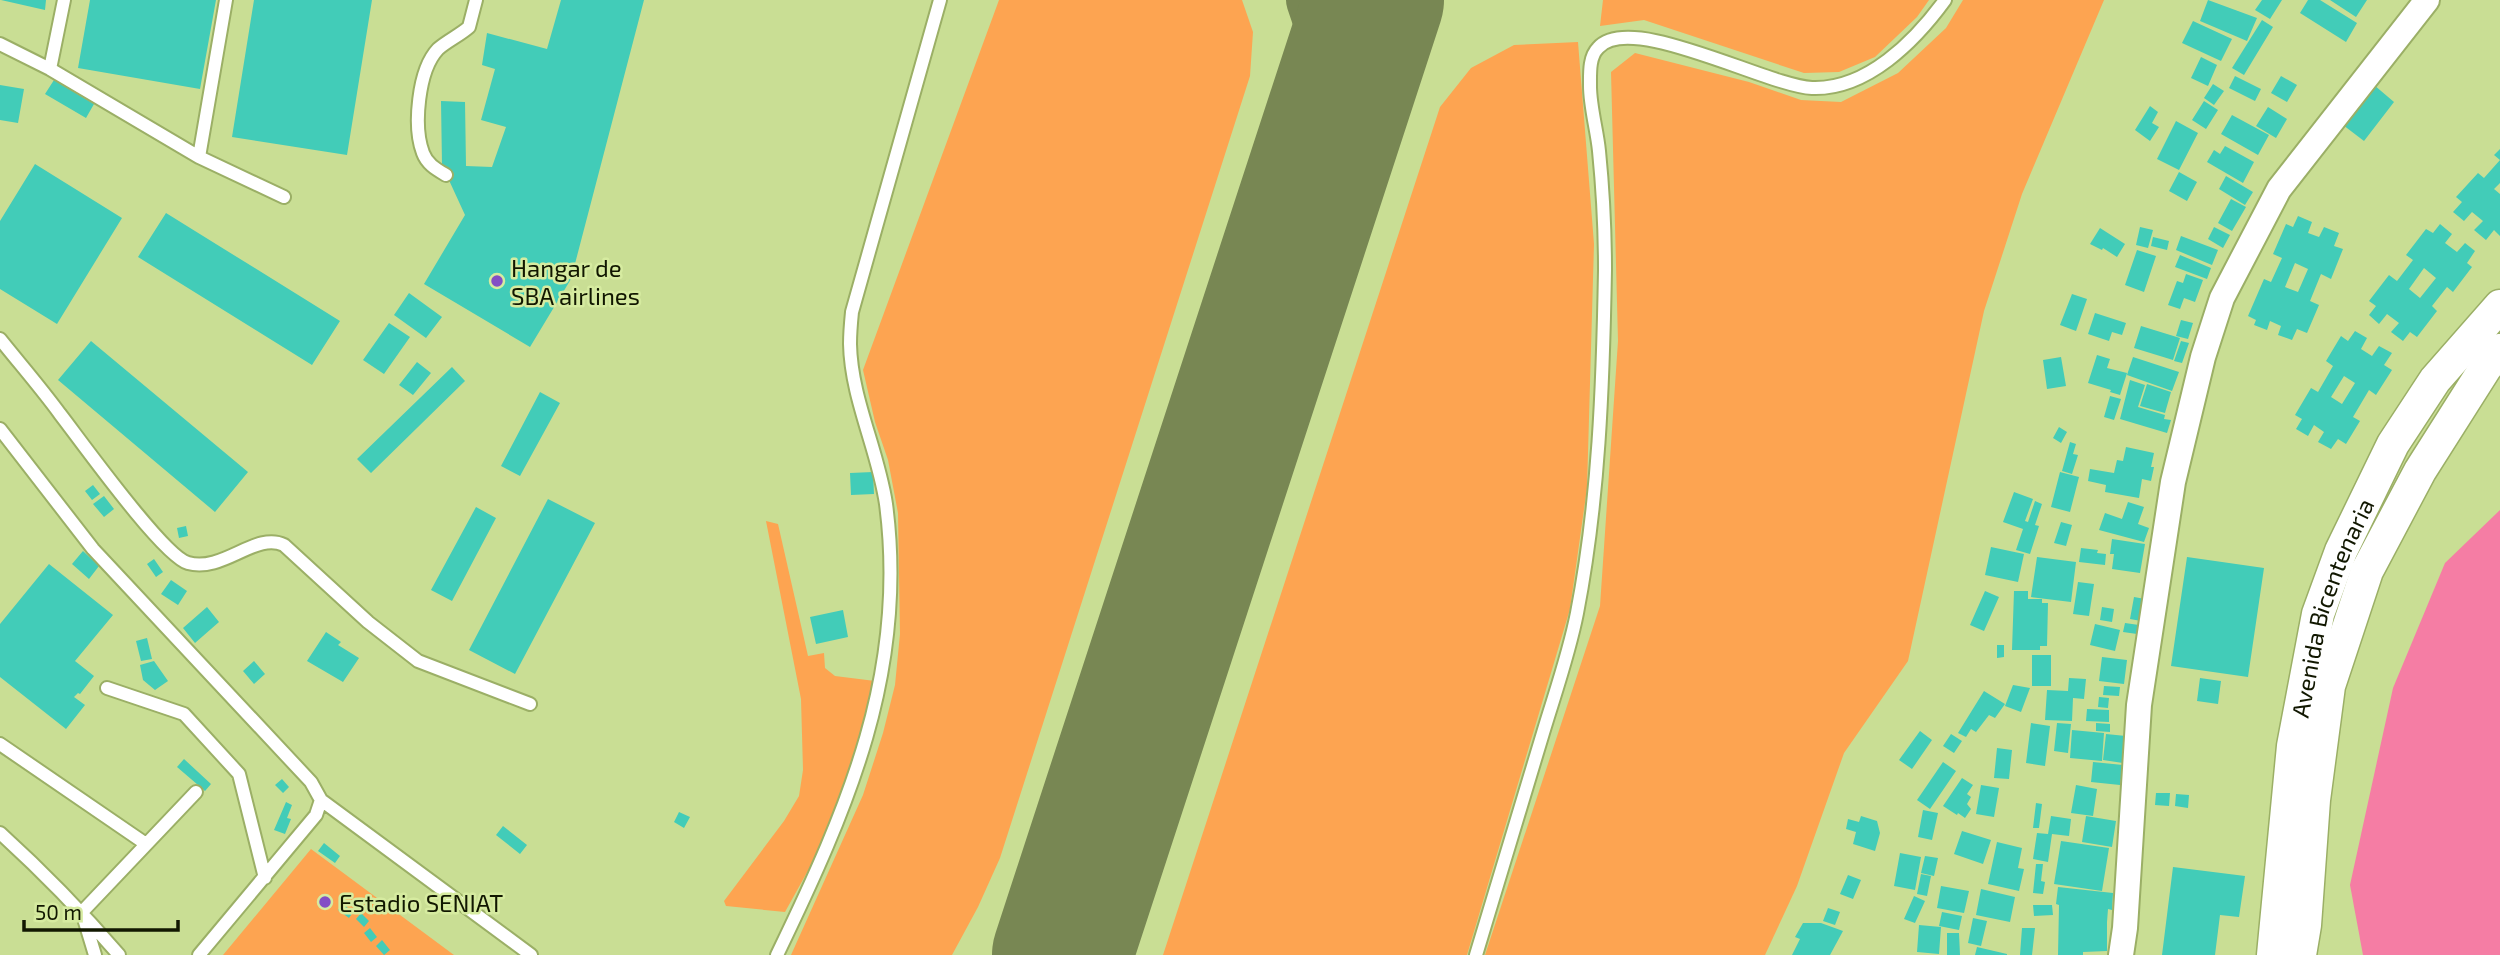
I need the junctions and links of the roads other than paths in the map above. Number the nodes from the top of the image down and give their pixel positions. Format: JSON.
{"nodes":[{"id":1,"x":64,"y":0,"type":"edge"},
{"id":2,"x":226,"y":0,"type":"edge"},
{"id":3,"x":476,"y":0,"type":"edge"},
{"id":4,"x":940,"y":0,"type":"edge"},
{"id":5,"x":1945,"y":0,"type":"edge"},
{"id":6,"x":2427,"y":0,"type":"edge"},
{"id":7,"x":0,"y":44,"type":"edge"},
{"id":8,"x":50,"y":69,"type":"junction"},
{"id":9,"x":199,"y":157,"type":"junction"},
{"id":10,"x":446,"y":175,"type":"dead end"},
{"id":11,"x":284,"y":197,"type":"dead end"},
{"id":12,"x":2500,"y":306,"type":"edge"},
{"id":13,"x":0,"y":339,"type":"edge"},
{"id":14,"x":2500,"y":350,"type":"edge"},
{"id":15,"x":0,"y":429,"type":"edge"},
{"id":16,"x":107,"y":688,"type":"dead end"},
{"id":17,"x":530,"y":704,"type":"dead end"},
{"id":18,"x":0,"y":744,"type":"edge"},
{"id":19,"x":196,"y":792,"type":"dead end"},
{"id":20,"x":321,"y":800,"type":"junction"},
{"id":21,"x":0,"y":833,"type":"edge"},
{"id":22,"x":146,"y":844,"type":"junction"},
{"id":23,"x":265,"y":878,"type":"junction"},
{"id":24,"x":82,"y":912,"type":"junction"},
{"id":25,"x":95,"y":955,"type":"edge"},
{"id":26,"x":118,"y":955,"type":"edge"},
{"id":27,"x":199,"y":955,"type":"edge"},
{"id":28,"x":531,"y":955,"type":"edge"},
{"id":29,"x":777,"y":955,"type":"edge"},
{"id":30,"x":1476,"y":955,"type":"edge"},
{"id":31,"x":2121,"y":955,"type":"edge"},
{"id":32,"x":2273,"y":955,"type":"edge"},
{"id":33,"x":2300,"y":955,"type":"edge"}],
"edges":[{"from":1,"to":8,"type":"lane"},
{"from":2,"to":9,"type":"lane"},
{"from":3,"to":10,"type":"lane"},
{"from":4,"to":29,"type":"lane"},
{"from":5,"to":30,"type":"lane"},
{"from":6,"to":31,"type":"street"},
{"from":7,"to":8,"type":"lane"},
{"from":8,"to":9,"type":"lane"},
{"from":9,"to":11,"type":"lane"},
{"from":12,"to":32,"type":"street","name":"Avenida Bicentenaria"},
{"from":13,"to":17,"type":"lane"},
{"from":14,"to":33,"type":"street","name":"Avenida Bicentenaria"},
{"from":15,"to":20,"type":"lane"},
{"from":16,"to":23,"type":"lane"},
{"from":18,"to":22,"type":"lane"},
{"from":19,"to":22,"type":"lane"},
{"from":20,"to":23,"type":"lane"},
{"from":20,"to":28,"type":"lane"},
{"from":21,"to":24,"type":"lane"},
{"from":22,"to":24,"type":"lane"},
{"from":23,"to":27,"type":"lane"},
{"from":24,"to":25,"type":"lane"},
{"from":24,"to":26,"type":"lane"}]}
